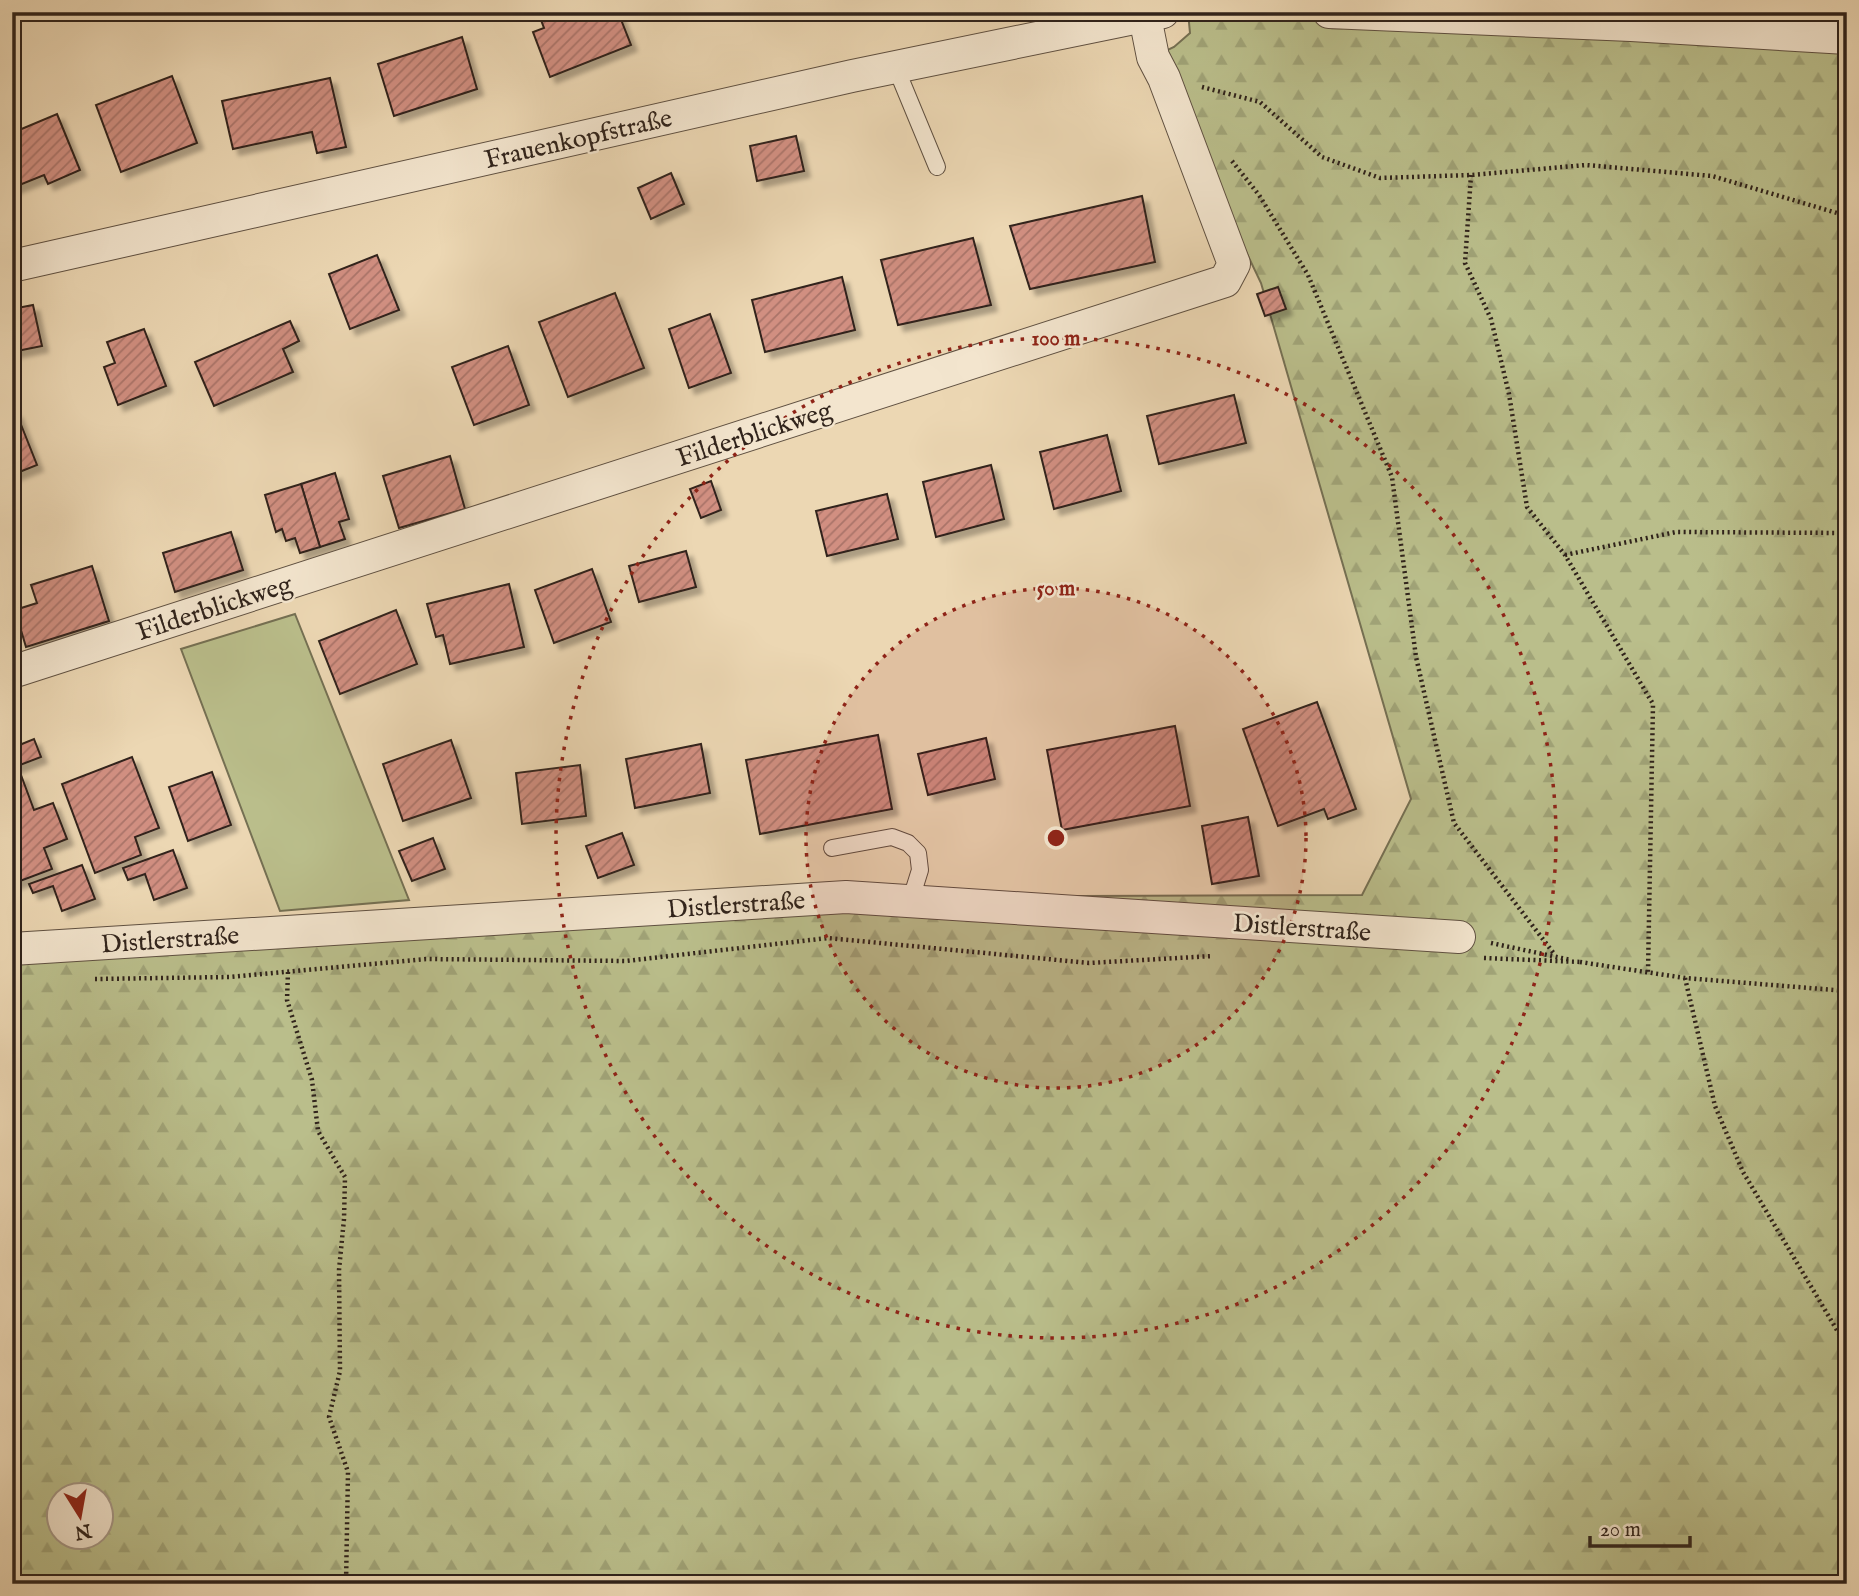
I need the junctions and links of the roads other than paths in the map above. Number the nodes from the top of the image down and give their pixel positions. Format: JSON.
{"nodes":[{"id":1,"x":1329,"y":12,"type":"edge"},
{"id":2,"x":1150,"y":13,"type":"edge"},
{"id":3,"x":1847,"y":38,"type":"edge"},
{"id":4,"x":896,"y":68,"type":"junction"},
{"id":5,"x":937,"y":166,"type":"dead end"},
{"id":6,"x":12,"y":266,"type":"edge"},
{"id":7,"x":12,"y":672,"type":"edge"},
{"id":8,"x":832,"y":848,"type":"dead end"},
{"id":9,"x":910,"y":902,"type":"junction"},
{"id":10,"x":1466,"y":947,"type":"road end"},
{"id":11,"x":12,"y":949,"type":"edge"}],
"edges":[{"from":1,"to":3,"type":"street"},
{"from":2,"to":4,"type":"street","name":"Frauenkopfstraße"},
{"from":2,"to":7,"type":"street","name":"Filderblickweg"},
{"from":4,"to":5,"type":"lane"},
{"from":4,"to":6,"type":"street","name":"Frauenkopfstraße"},
{"from":8,"to":9,"type":"lane"},
{"from":9,"to":10,"type":"street","name":"Distlerstraße"},
{"from":9,"to":11,"type":"street","name":"Distlerstraße"}]}
